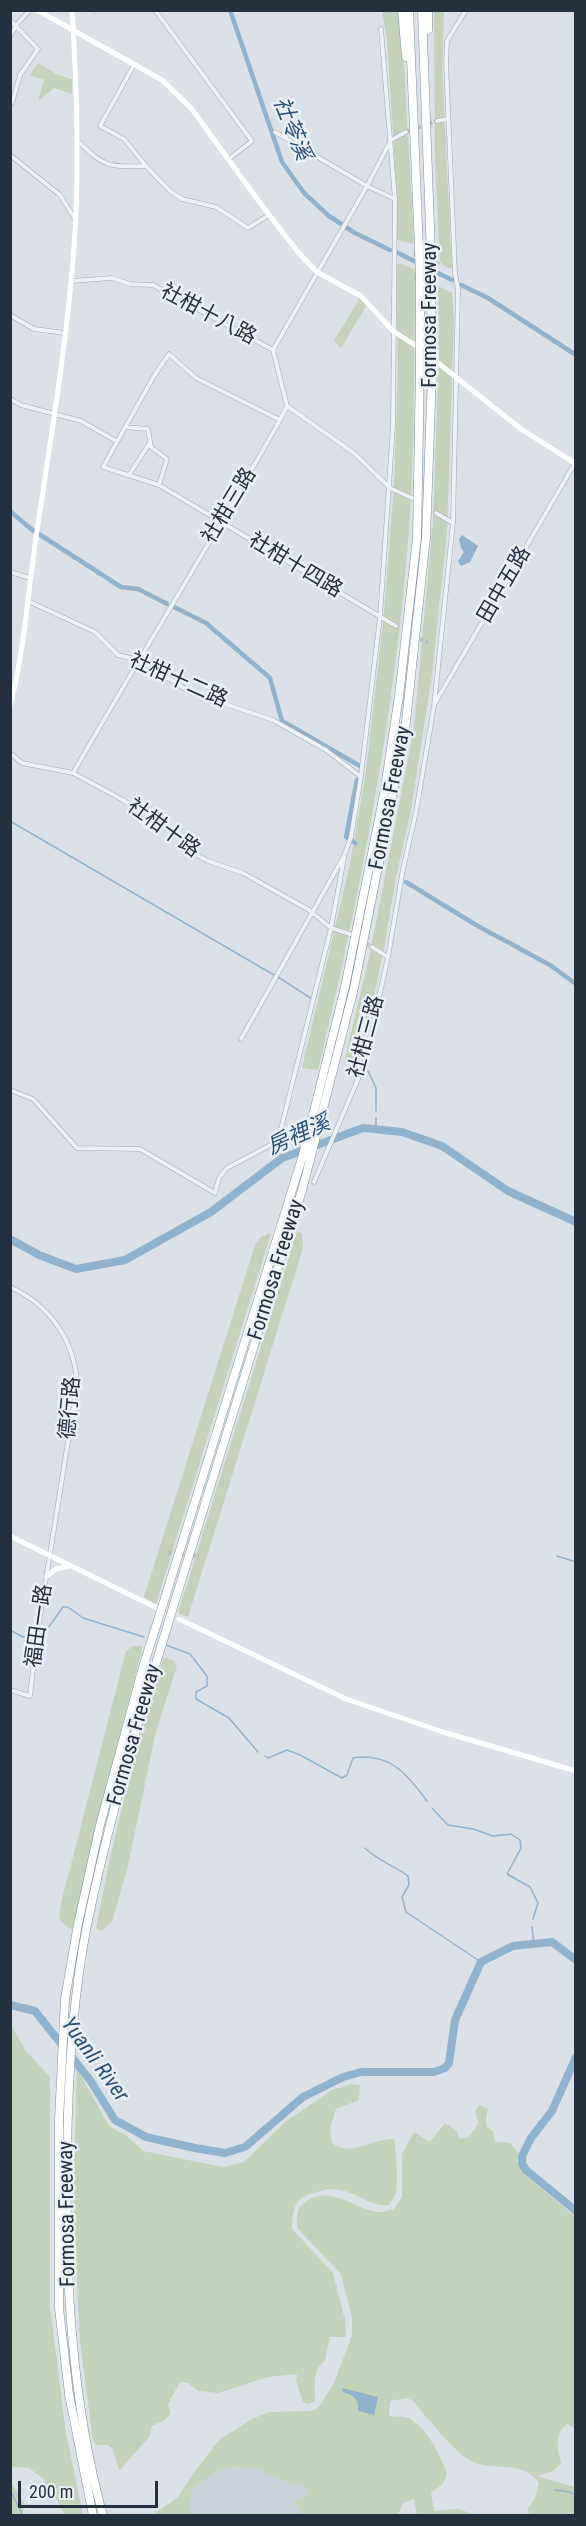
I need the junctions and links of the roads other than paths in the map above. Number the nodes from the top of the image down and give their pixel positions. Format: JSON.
{"nodes":[{"id":1,"x":30,"y":10,"type":"edge"},
{"id":2,"x":37,"y":10,"type":"edge"},
{"id":3,"x":72,"y":10,"type":"edge"},
{"id":4,"x":155,"y":10,"type":"edge"},
{"id":5,"x":402,"y":10,"type":"edge"},
{"id":6,"x":409,"y":10,"type":"edge"},
{"id":7,"x":422,"y":10,"type":"edge"},
{"id":8,"x":428,"y":10,"type":"edge"},
{"id":9,"x":466,"y":10,"type":"edge"},
{"id":10,"x":10,"y":20,"type":"edge"},
{"id":11,"x":17,"y":24,"type":"junction"},
{"id":12,"x":381,"y":29,"type":"dead end"},
{"id":13,"x":73,"y":32,"type":"junction"},
{"id":14,"x":10,"y":36,"type":"edge"},
{"id":15,"x":134,"y":65,"type":"junction"},
{"id":16,"x":12,"y":103,"type":"dead end"},
{"id":17,"x":426,"y":115,"type":"junction"},
{"id":18,"x":448,"y":119,"type":"junction"},
{"id":19,"x":437,"y":121,"type":"tunnel mouth"},
{"id":20,"x":275,"y":132,"type":"dead end"},
{"id":21,"x":406,"y":132,"type":"tunnel mouth"},
{"id":22,"x":77,"y":140,"type":"junction"},
{"id":23,"x":391,"y":140,"type":"junction"},
{"id":24,"x":10,"y":155,"type":"edge"},
{"id":25,"x":416,"y":156,"type":"junction"},
{"id":26,"x":229,"y":159,"type":"junction"},
{"id":27,"x":146,"y":166,"type":"junction"},
{"id":28,"x":368,"y":186,"type":"junction"},
{"id":29,"x":395,"y":199,"type":"junction"},
{"id":30,"x":270,"y":215,"type":"junction"},
{"id":31,"x":75,"y":219,"type":"junction"},
{"id":32,"x":317,"y":272,"type":"junction"},
{"id":33,"x":71,"y":281,"type":"junction"},
{"id":34,"x":10,"y":315,"type":"edge"},
{"id":35,"x":393,"y":332,"type":"junction"},
{"id":36,"x":66,"y":333,"type":"junction"},
{"id":37,"x":273,"y":350,"type":"junction"},
{"id":38,"x":458,"y":380,"type":"junction"},
{"id":39,"x":10,"y":399,"type":"edge"},
{"id":40,"x":287,"y":405,"type":"junction"},
{"id":41,"x":55,"y":413,"type":"junction"},
{"id":42,"x":280,"y":420,"type":"junction"},
{"id":43,"x":124,"y":427,"type":"junction"},
{"id":44,"x":116,"y":441,"type":"junction"},
{"id":45,"x":150,"y":443,"type":"junction"},
{"id":46,"x":575,"y":463,"type":"edge"},
{"id":47,"x":129,"y":475,"type":"junction"},
{"id":48,"x":159,"y":485,"type":"junction"},
{"id":49,"x":390,"y":488,"type":"junction"},
{"id":50,"x":412,"y":498,"type":"dead end"},
{"id":51,"x":436,"y":513,"type":"dead end"},
{"id":52,"x":222,"y":523,"type":"junction"},
{"id":53,"x":453,"y":524,"type":"junction"},
{"id":54,"x":10,"y":572,"type":"edge"},
{"id":55,"x":30,"y":578,"type":"junction"},
{"id":56,"x":28,"y":601,"type":"junction"},
{"id":57,"x":380,"y":617,"type":"junction"},
{"id":58,"x":396,"y":626,"type":"dead end"},
{"id":59,"x":138,"y":660,"type":"junction"},
{"id":60,"x":10,"y":706,"type":"edge"},
{"id":61,"x":434,"y":706,"type":"junction"},
{"id":62,"x":10,"y":753,"type":"edge"},
{"id":63,"x":73,"y":773,"type":"junction"},
{"id":64,"x":361,"y":776,"type":"junction"},
{"id":65,"x":345,"y":853,"type":"junction"},
{"id":66,"x":313,"y":914,"type":"junction"},
{"id":67,"x":331,"y":928,"type":"junction"},
{"id":68,"x":350,"y":934,"type":"tunnel mouth"},
{"id":69,"x":372,"y":947,"type":"tunnel mouth"},
{"id":70,"x":388,"y":957,"type":"junction"},
{"id":71,"x":241,"y":1039,"type":"dead end"},
{"id":72,"x":10,"y":1090,"type":"edge"},
{"id":73,"x":314,"y":1182,"type":"dead end"},
{"id":74,"x":10,"y":1287,"type":"edge"},
{"id":75,"x":10,"y":1536,"type":"edge"},
{"id":76,"x":50,"y":1556,"type":"junction"},
{"id":77,"x":70,"y":1566,"type":"junction"},
{"id":78,"x":47,"y":1576,"type":"junction"},
{"id":79,"x":157,"y":1608,"type":"dead end"},
{"id":80,"x":179,"y":1619,"type":"dead end"},
{"id":81,"x":10,"y":1690,"type":"edge"},
{"id":82,"x":576,"y":1771,"type":"edge"},
{"id":83,"x":63,"y":2120,"type":"junction"},
{"id":84,"x":93,"y":2516,"type":"edge"},
{"id":85,"x":103,"y":2516,"type":"edge"}],
"edges":[{"from":1,"to":11,"type":"street"},
{"from":2,"to":13,"type":"main road"},
{"from":3,"to":13,"type":"main road"},
{"from":4,"to":26,"type":"street"},
{"from":5,"to":25,"type":"highway"},
{"from":6,"to":25,"type":"highway","name":"Formosa Freeway"},
{"from":7,"to":17,"type":"highway","name":"Formosa Freeway"},
{"from":8,"to":17,"type":"highway"},
{"from":9,"to":18,"type":"street"},
{"from":10,"to":11,"type":"street"},
{"from":11,"to":14,"type":"street"},
{"from":11,"to":16,"type":"street"},
{"from":12,"to":23,"type":"street"},
{"from":13,"to":15,"type":"main road"},
{"from":13,"to":22,"type":"main road"},
{"from":15,"to":26,"type":"main road"},
{"from":15,"to":27,"type":"street"},
{"from":17,"to":83,"type":"highway","name":"Formosa Freeway","bridge":true},
{"from":18,"to":19,"type":"street"},
{"from":18,"to":38,"type":"street","name":"社柑三路"},
{"from":20,"to":28,"type":"street"},
{"from":21,"to":23,"type":"street"},
{"from":22,"to":27,"type":"street"},
{"from":22,"to":31,"type":"main road"},
{"from":23,"to":28,"type":"street"},
{"from":23,"to":29,"type":"street"},
{"from":24,"to":31,"type":"street"},
{"from":25,"to":83,"type":"highway","name":"Formosa Freeway","bridge":true},
{"from":26,"to":30,"type":"main road"},
{"from":27,"to":30,"type":"street"},
{"from":28,"to":29,"type":"street"},
{"from":28,"to":32,"type":"street"},
{"from":29,"to":35,"type":"street"},
{"from":30,"to":32,"type":"main road"},
{"from":31,"to":33,"type":"main road"},
{"from":32,"to":35,"type":"main road"},
{"from":32,"to":37,"type":"street"},
{"from":33,"to":36,"type":"main road"},
{"from":33,"to":37,"type":"street","name":"社柑十八路"},
{"from":34,"to":36,"type":"street"},
{"from":35,"to":38,"type":"main road"},
{"from":35,"to":49,"type":"street"},
{"from":36,"to":41,"type":"main road"},
{"from":37,"to":40,"type":"street"},
{"from":38,"to":46,"type":"main road"},
{"from":38,"to":53,"type":"street","name":"社柑三路"},
{"from":39,"to":41,"type":"street"},
{"from":40,"to":42,"type":"street","name":"社柑三路"},
{"from":40,"to":49,"type":"street"},
{"from":41,"to":44,"type":"street"},
{"from":41,"to":55,"type":"main road"},
{"from":42,"to":43,"type":"street","name":"社柑十四路"},
{"from":42,"to":52,"type":"street","name":"社柑三路"},
{"from":43,"to":44,"type":"street","name":"社柑十四路"},
{"from":43,"to":45,"type":"street"},
{"from":44,"to":47,"type":"street","name":"社柑十四路"},
{"from":45,"to":47,"type":"street"},
{"from":45,"to":48,"type":"street"},
{"from":46,"to":61,"type":"street","name":"田中五路"},
{"from":47,"to":48,"type":"street","name":"社柑十四路"},
{"from":48,"to":52,"type":"street","name":"社柑十四路"},
{"from":49,"to":50,"type":"street"},
{"from":49,"to":57,"type":"street"},
{"from":51,"to":53,"type":"street"},
{"from":52,"to":57,"type":"street","name":"社柑十四路"},
{"from":52,"to":59,"type":"street","name":"社柑三路"},
{"from":53,"to":61,"type":"street","name":"社柑三路"},
{"from":54,"to":55,"type":"street"},
{"from":55,"to":56,"type":"main road"},
{"from":56,"to":59,"type":"street","name":"社柑十二路"},
{"from":56,"to":60,"type":"main road"},
{"from":57,"to":58,"type":"street","name":"社柑十四路"},
{"from":57,"to":64,"type":"street"},
{"from":59,"to":63,"type":"street","name":"社柑三路"},
{"from":59,"to":64,"type":"street","name":"社柑十二路"},
{"from":61,"to":70,"type":"street","name":"社柑三路"},
{"from":62,"to":63,"type":"street","name":"社柑十路"},
{"from":63,"to":66,"type":"street","name":"社柑十路"},
{"from":64,"to":65,"type":"street"},
{"from":65,"to":66,"type":"street"},
{"from":65,"to":67,"type":"street"},
{"from":66,"to":67,"type":"street","name":"社柑十路"},
{"from":66,"to":71,"type":"street"},
{"from":67,"to":68,"type":"street"},
{"from":67,"to":72,"type":"street"},
{"from":69,"to":70,"type":"street"},
{"from":70,"to":73,"type":"street","name":"社柑三路"},
{"from":74,"to":76,"type":"street","name":"德行路"},
{"from":75,"to":76,"type":"main road"},
{"from":76,"to":77,"type":"main road"},
{"from":76,"to":78,"type":"street","name":"福田一路"},
{"from":77,"to":78,"type":"main road"},
{"from":77,"to":79,"type":"main road"},
{"from":78,"to":81,"type":"street","name":"福田一路"},
{"from":80,"to":82,"type":"main road"},
{"from":83,"to":84,"type":"highway","name":"Formosa Freeway"},
{"from":83,"to":85,"type":"highway","name":"Formosa Freeway"}]}
